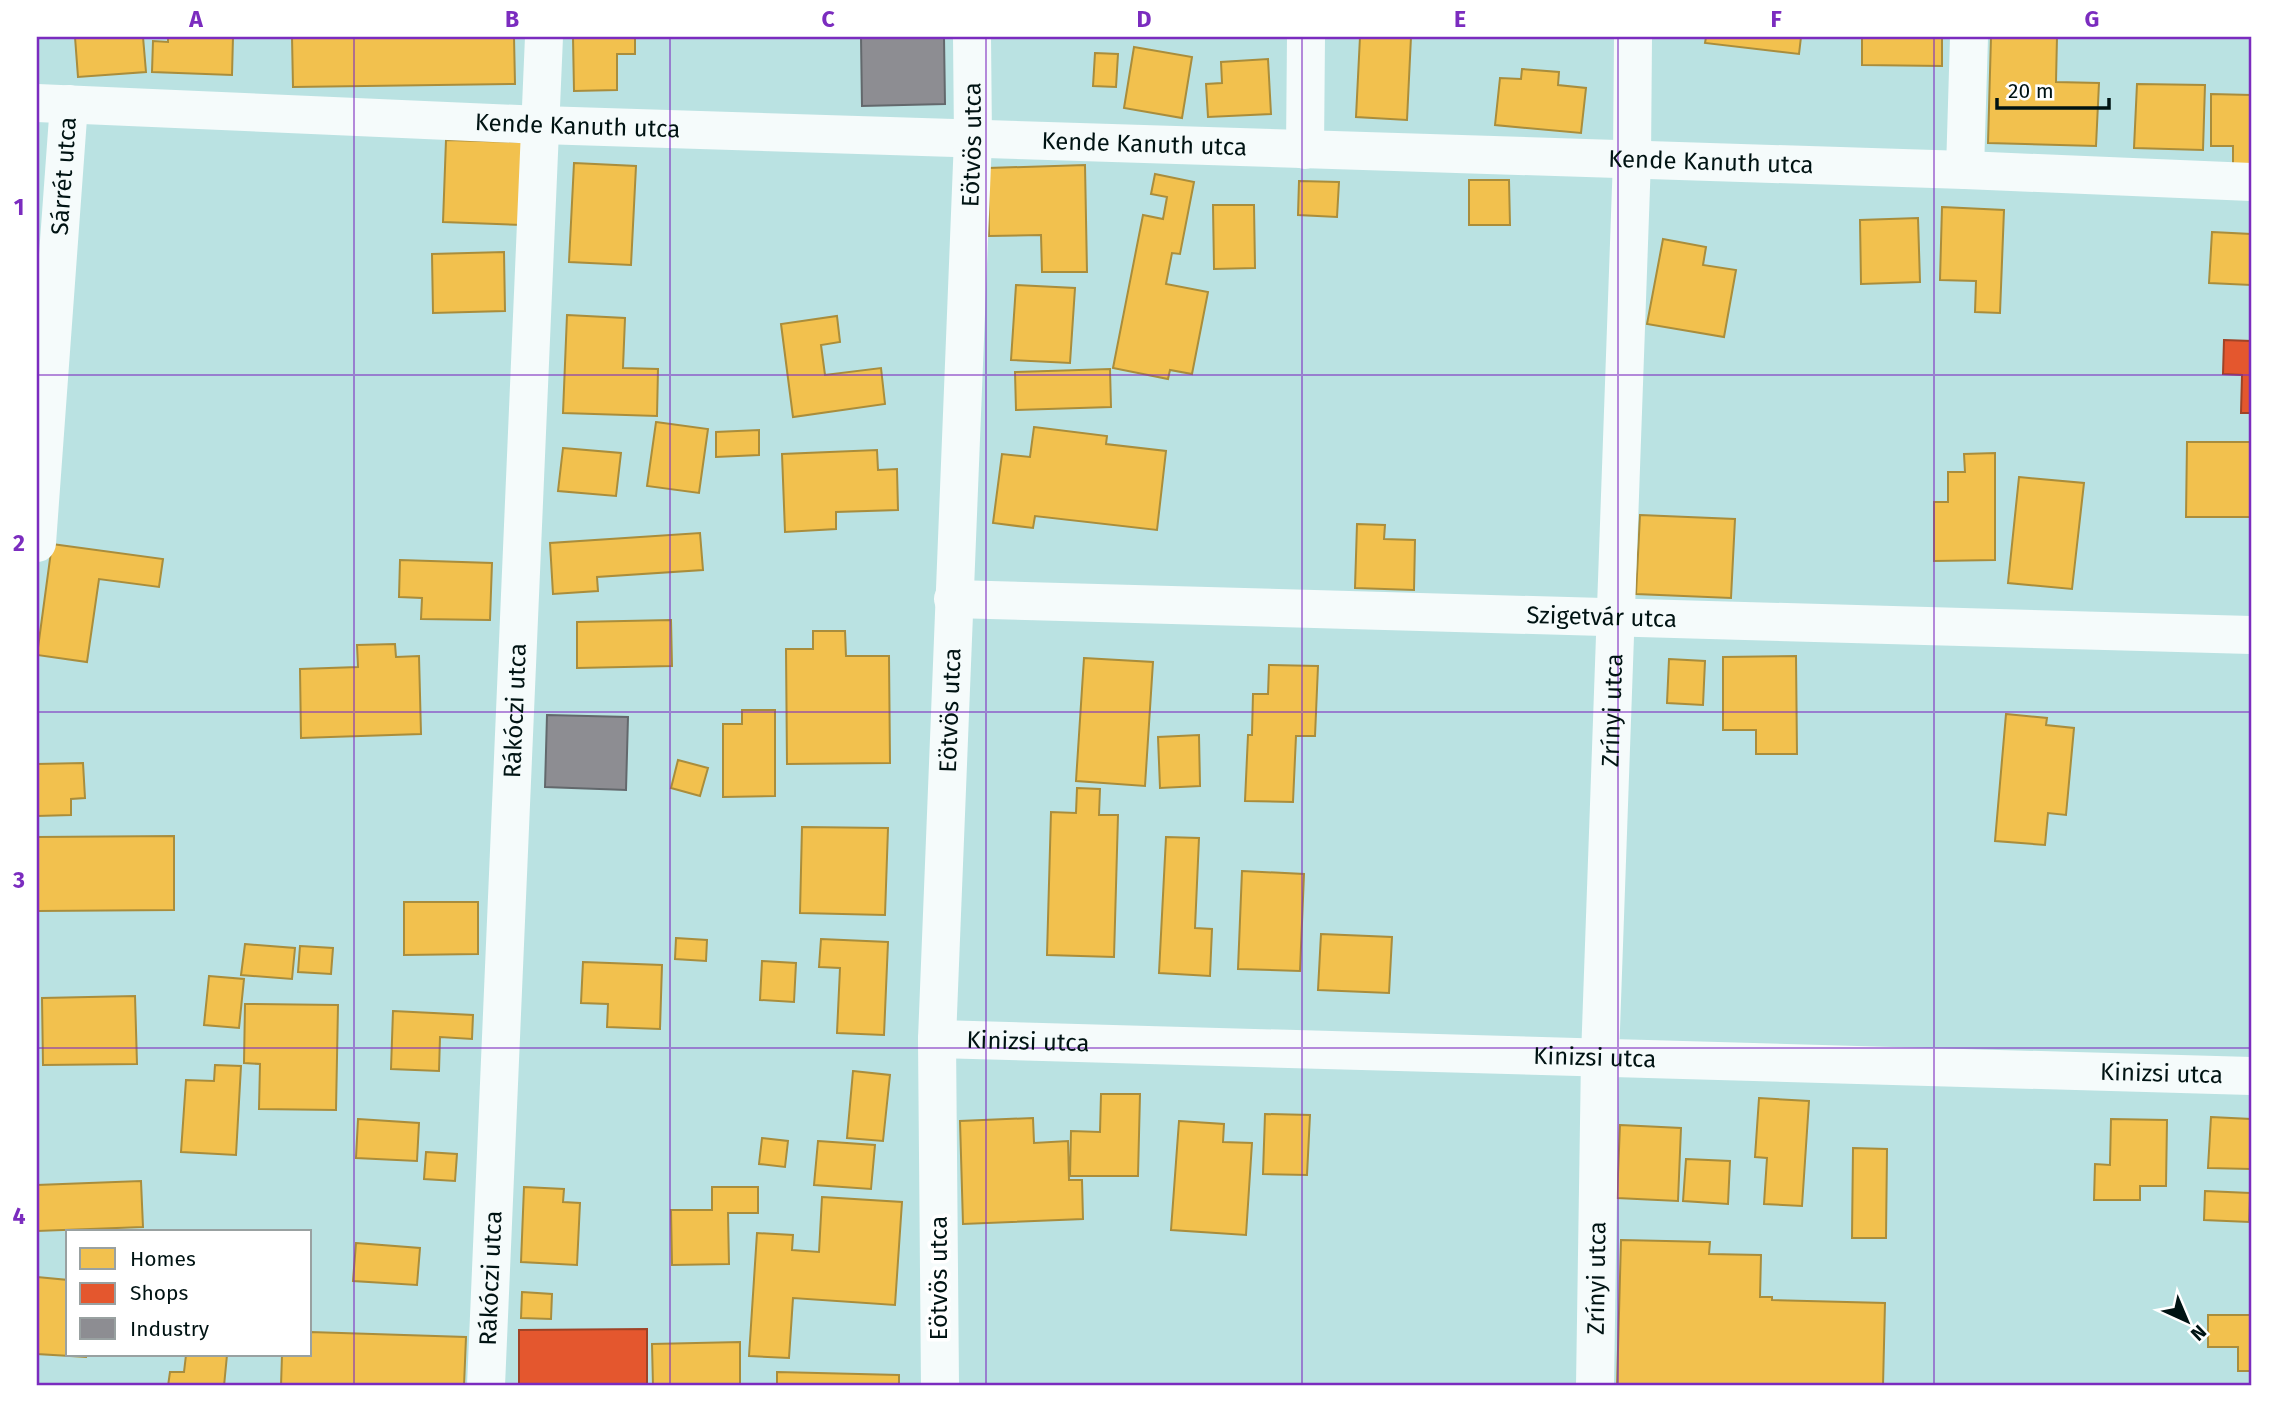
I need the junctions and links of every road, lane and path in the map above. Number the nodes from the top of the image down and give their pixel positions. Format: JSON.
{"nodes":[{"id":1,"x":544,"y":37,"type":"edge"},
{"id":2,"x":972,"y":37,"type":"edge"},
{"id":3,"x":1306,"y":37,"type":"edge"},
{"id":4,"x":1633,"y":37,"type":"edge"},
{"id":5,"x":1969,"y":37,"type":"edge"},
{"id":6,"x":53,"y":104,"type":"edge"},
{"id":7,"x":541,"y":125,"type":"junction"},
{"id":8,"x":973,"y":139,"type":"junction"},
{"id":9,"x":1305,"y":150,"type":"junction"},
{"id":10,"x":1632,"y":159,"type":"junction"},
{"id":11,"x":1965,"y":170,"type":"junction"},
{"id":12,"x":2251,"y":182,"type":"edge"},
{"id":13,"x":37,"y":543,"type":"edge"},
{"id":14,"x":953,"y":599,"type":"junction"},
{"id":15,"x":1616,"y":618,"type":"junction"},
{"id":16,"x":2251,"y":635,"type":"edge"},
{"id":17,"x":937,"y":1039,"type":"junction"},
{"id":18,"x":1600,"y":1057,"type":"junction"},
{"id":19,"x":2251,"y":1076,"type":"edge"},
{"id":20,"x":486,"y":1386,"type":"edge"},
{"id":21,"x":940,"y":1386,"type":"edge"},
{"id":22,"x":1595,"y":1386,"type":"edge"}],
"edges":[{"from":1,"to":7,"type":"street","name":"Rákóczi utca"},
{"from":2,"to":8,"type":"street","name":"Eötvös utca"},
{"from":3,"to":9,"type":"street"},
{"from":4,"to":10,"type":"street","name":"Zrínyi utca"},
{"from":5,"to":11,"type":"street"},
{"from":6,"to":7,"type":"street","name":"Kende Kanuth utca"},
{"from":6,"to":13,"type":"street","name":"Sárrét utca"},
{"from":7,"to":8,"type":"street","name":"Kende Kanuth utca"},
{"from":7,"to":20,"type":"street","name":"Rákóczi utca"},
{"from":8,"to":9,"type":"street","name":"Kende Kanuth utca"},
{"from":8,"to":14,"type":"street","name":"Eötvös utca"},
{"from":9,"to":10,"type":"street","name":"Kende Kanuth utca"},
{"from":10,"to":11,"type":"street","name":"Kende Kanuth utca"},
{"from":10,"to":15,"type":"street","name":"Zrínyi utca"},
{"from":11,"to":12,"type":"street","name":"Kende Kanuth utca"},
{"from":14,"to":15,"type":"street","name":"Szigetvár utca"},
{"from":14,"to":17,"type":"street","name":"Eötvös utca"},
{"from":15,"to":16,"type":"street","name":"Szigetvár utca"},
{"from":15,"to":18,"type":"street","name":"Zrínyi utca"},
{"from":17,"to":18,"type":"street","name":"Kinizsi utca"},
{"from":17,"to":21,"type":"street","name":"Eötvös utca"},
{"from":18,"to":19,"type":"street","name":"Kinizsi utca"},
{"from":18,"to":22,"type":"street","name":"Zrínyi utca"}]}
